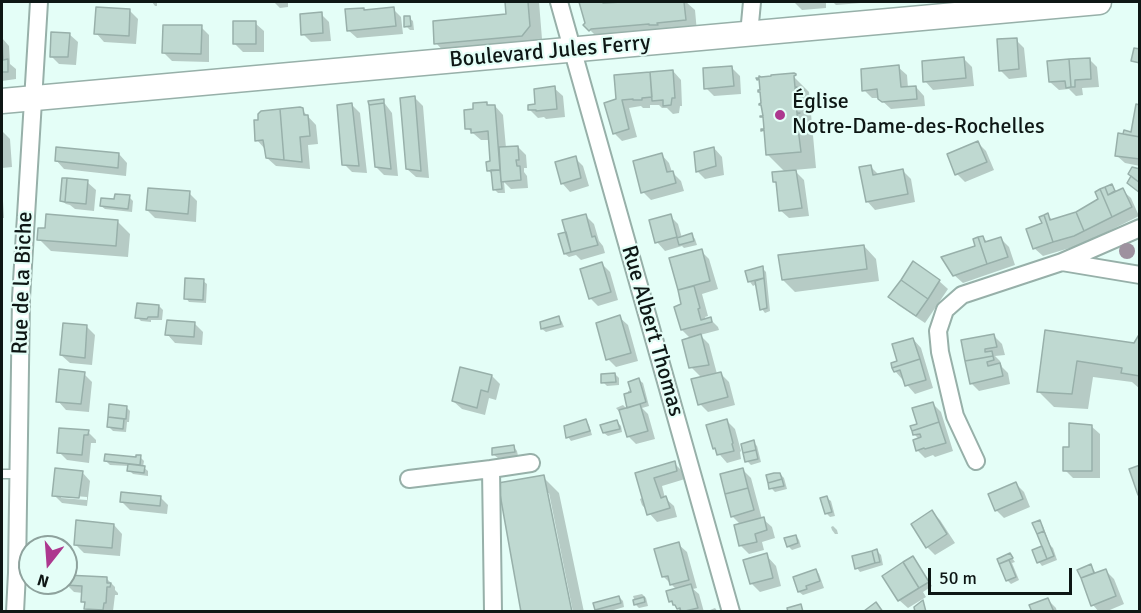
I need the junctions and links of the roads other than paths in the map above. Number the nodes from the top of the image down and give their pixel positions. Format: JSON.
{"nodes":[{"id":1,"x":39,"y":2,"type":"edge"},
{"id":2,"x":559,"y":2,"type":"edge"},
{"id":3,"x":752,"y":2,"type":"edge"},
{"id":4,"x":1099,"y":2,"type":"edge"},
{"id":5,"x":954,"y":8,"type":"edge"},
{"id":6,"x":750,"y":34,"type":"junction"},
{"id":7,"x":573,"y":50,"type":"junction"},
{"id":8,"x":32,"y":99,"type":"junction"},
{"id":9,"x":2,"y":101,"type":"edge"},
{"id":10,"x":1140,"y":228,"type":"edge"},
{"id":11,"x":1062,"y":262,"type":"junction"},
{"id":12,"x":1140,"y":275,"type":"edge"},
{"id":13,"x":976,"y":461,"type":"dead end"},
{"id":14,"x":531,"y":463,"type":"dead end"},
{"id":15,"x":492,"y":469,"type":"junction"},
{"id":16,"x":10,"y":474,"type":"edge"},
{"id":17,"x":409,"y":479,"type":"dead end"},
{"id":18,"x":15,"y":612,"type":"edge"},
{"id":19,"x":493,"y":612,"type":"edge"},
{"id":20,"x":731,"y":612,"type":"edge"}],
"edges":[{"from":1,"to":8,"type":"street","name":"Rue de la Biche"},
{"from":2,"to":7,"type":"street","name":"Rue Albert Thomas"},
{"from":3,"to":6,"type":"street"},
{"from":4,"to":5,"type":"street","name":"Boulevard Jules Ferry"},
{"from":5,"to":6,"type":"street","name":"Boulevard Jules Ferry"},
{"from":6,"to":7,"type":"street","name":"Boulevard Jules Ferry"},
{"from":7,"to":8,"type":"street","name":"Boulevard Jules Ferry"},
{"from":7,"to":20,"type":"street","name":"Rue Albert Thomas"},
{"from":8,"to":9,"type":"street","name":"Boulevard Jules Ferry"},
{"from":8,"to":16,"type":"street","name":"Rue de la Biche"},
{"from":10,"to":11,"type":"street"},
{"from":11,"to":12,"type":"street"},
{"from":11,"to":13,"type":"street"},
{"from":14,"to":15,"type":"street"},
{"from":15,"to":17,"type":"street"},
{"from":15,"to":19,"type":"street"},
{"from":16,"to":18,"type":"street","name":"Rue de la Biche"}]}
